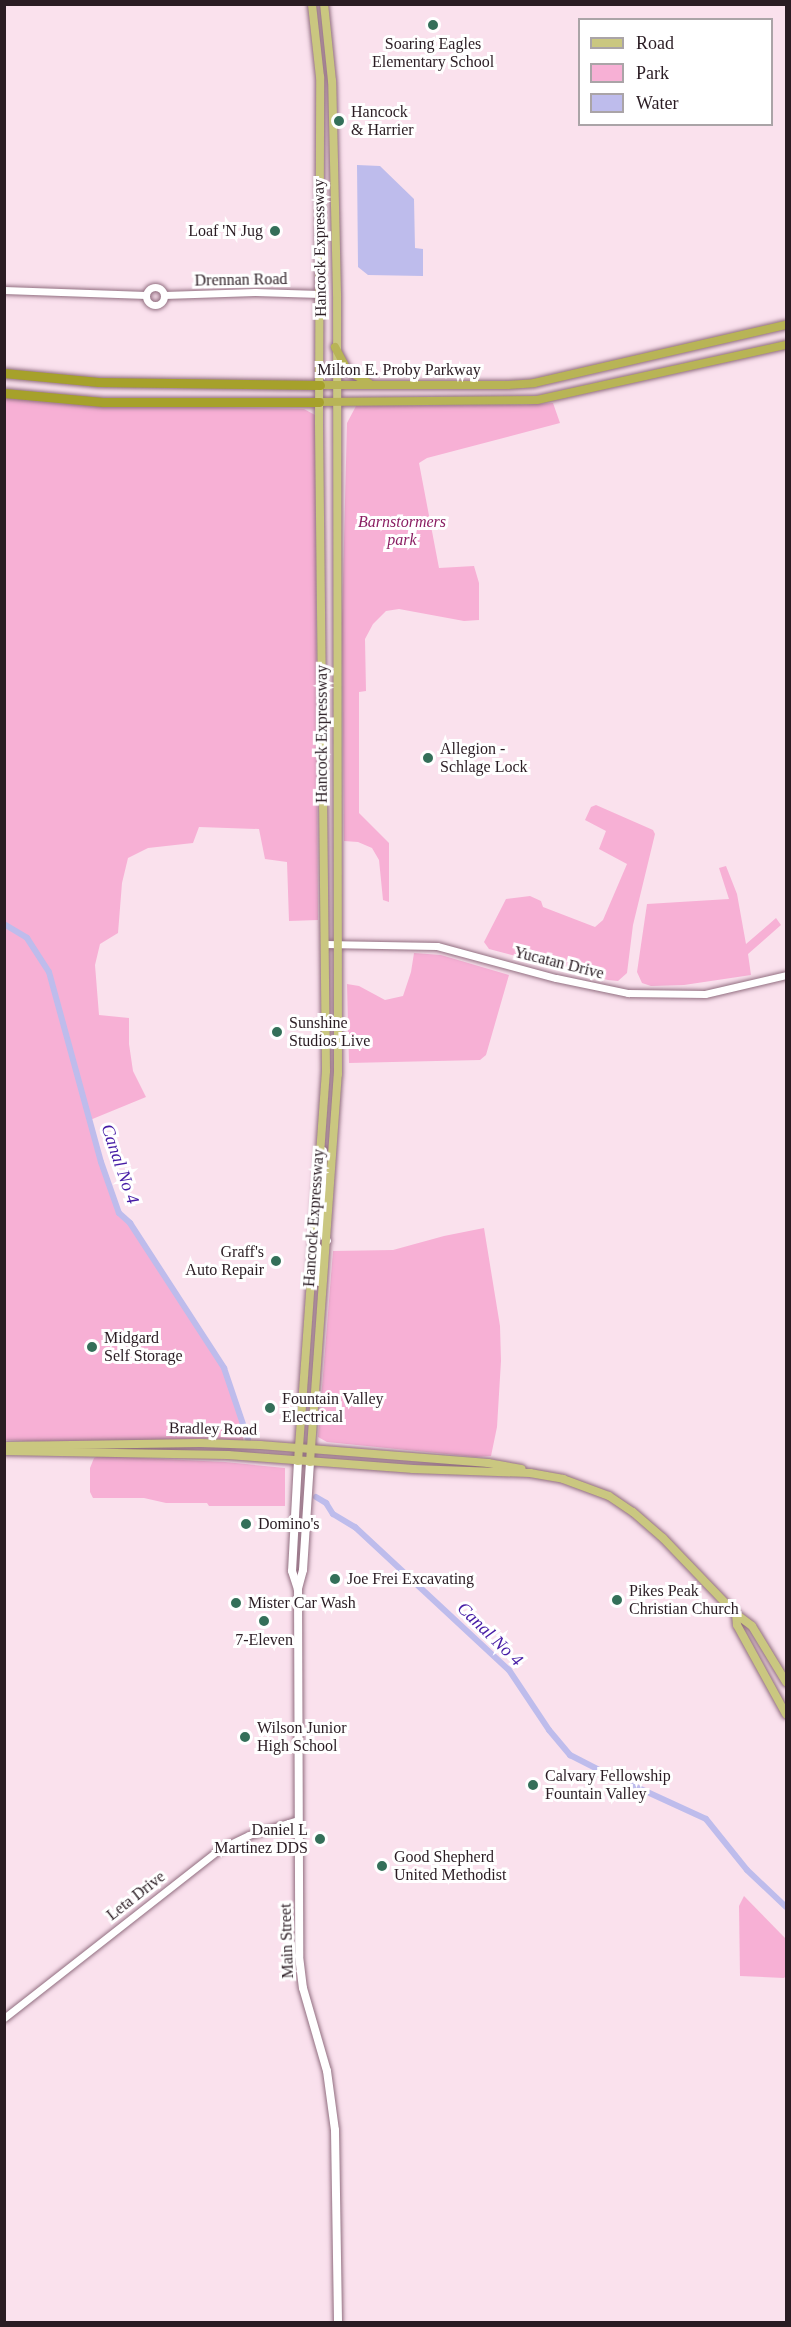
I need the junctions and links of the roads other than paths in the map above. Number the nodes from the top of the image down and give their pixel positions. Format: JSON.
{"nodes":[{"id":1,"x":312,"y":4,"type":"edge"},
{"id":2,"x":324,"y":4,"type":"edge"},
{"id":3,"x":4,"y":290,"type":"edge"},
{"id":4,"x":320,"y":294,"type":"junction"},
{"id":5,"x":146,"y":295,"type":"junction"},
{"id":6,"x":164,"y":295,"type":"junction"},
{"id":7,"x":786,"y":325,"type":"edge"},
{"id":8,"x":786,"y":345,"type":"edge"},
{"id":9,"x":336,"y":347,"type":"junction"},
{"id":10,"x":4,"y":373,"type":"edge"},
{"id":11,"x":320,"y":385,"type":"junction"},
{"id":12,"x":336,"y":385,"type":"junction"},
{"id":13,"x":372,"y":385,"type":"junction"},
{"id":14,"x":4,"y":393,"type":"edge"},
{"id":15,"x":319,"y":402,"type":"junction"},
{"id":16,"x":336,"y":402,"type":"junction"},
{"id":17,"x":324,"y":944,"type":"junction"},
{"id":18,"x":338,"y":944,"type":"junction"},
{"id":19,"x":786,"y":975,"type":"edge"},
{"id":20,"x":322,"y":1143,"type":"junction"},
{"id":21,"x":327,"y":1241,"type":"junction"},
{"id":22,"x":314,"y":1242,"type":"junction"},
{"id":23,"x":321,"y":1326,"type":"junction"},
{"id":24,"x":4,"y":1446,"type":"edge"},
{"id":25,"x":298,"y":1448,"type":"junction"},
{"id":26,"x":311,"y":1449,"type":"junction"},
{"id":27,"x":4,"y":1451,"type":"edge"},
{"id":28,"x":297,"y":1461,"type":"junction"},
{"id":29,"x":310,"y":1462,"type":"junction"},
{"id":30,"x":526,"y":1473,"type":"junction"},
{"id":31,"x":298,"y":1589,"type":"junction"},
{"id":32,"x":736,"y":1614,"type":"junction"},
{"id":33,"x":786,"y":1682,"type":"edge"},
{"id":34,"x":786,"y":1714,"type":"edge"},
{"id":35,"x":298,"y":1820,"type":"junction"},
{"id":36,"x":4,"y":2018,"type":"edge"},
{"id":37,"x":338,"y":2322,"type":"edge"}],
"edges":[{"from":1,"to":4,"type":"main road","name":"Hancock Expressway"},
{"from":2,"to":9,"type":"main road","name":"Hancock Expressway"},
{"from":3,"to":5,"type":"street"},
{"from":4,"to":6,"type":"street","name":"Drennan Road"},
{"from":4,"to":11,"type":"main road","name":"Hancock Expressway"},
{"from":5,"to":6,"type":"street"},
{"from":5,"to":6,"type":"street"},
{"from":7,"to":13,"type":"highway","name":"Milton E. Proby Parkway"},
{"from":8,"to":16,"type":"highway","name":"Milton E. Proby Parkway"},
{"from":9,"to":12,"type":"main road","name":"Hancock Expressway"},
{"from":9,"to":13,"type":"highway"},
{"from":10,"to":11,"type":"highway","name":"Milton E. Proby Parkway"},
{"from":11,"to":12,"type":"highway","name":"Milton E. Proby Parkway"},
{"from":11,"to":15,"type":"main road","name":"Hancock Expressway"},
{"from":12,"to":13,"type":"highway","name":"Milton E. Proby Parkway"},
{"from":12,"to":16,"type":"main road","name":"Hancock Expressway"},
{"from":14,"to":15,"type":"highway","name":"Milton E. Proby Parkway"},
{"from":15,"to":16,"type":"highway","name":"Milton E. Proby Parkway"},
{"from":15,"to":17,"type":"main road","name":"Hancock Expressway"},
{"from":16,"to":18,"type":"main road","name":"Hancock Expressway"},
{"from":17,"to":18,"type":"street","name":"Yucatan Drive"},
{"from":17,"to":20,"type":"main road","name":"Hancock Expressway"},
{"from":18,"to":19,"type":"street","name":"Yucatan Drive"},
{"from":18,"to":21,"type":"main road","name":"Hancock Expressway"},
{"from":20,"to":21,"type":"main road"},
{"from":20,"to":22,"type":"main road","name":"Hancock Expressway"},
{"from":21,"to":23,"type":"main road","name":"Hancock Expressway"},
{"from":22,"to":23,"type":"main road"},
{"from":22,"to":25,"type":"main road","name":"Hancock Expressway"},
{"from":23,"to":26,"type":"main road","name":"Hancock Expressway"},
{"from":24,"to":25,"type":"main road","name":"Bradley Road"},
{"from":25,"to":26,"type":"main road","name":"Bradley Road"},
{"from":25,"to":28,"type":"main road","name":"Hancock Expressway"},
{"from":26,"to":29,"type":"main road","name":"Hancock Expressway"},
{"from":26,"to":30,"type":"main road","name":"Bradley Road"},
{"from":27,"to":28,"type":"main road","name":"Bradley Road"},
{"from":28,"to":29,"type":"main road","name":"Bradley Road"},
{"from":28,"to":31,"type":"main road","name":"Main Street"},
{"from":29,"to":30,"type":"main road","name":"Bradley Road"},
{"from":29,"to":31,"type":"main road","name":"Main Street"},
{"from":30,"to":32,"type":"main road","name":"Bradley Road"},
{"from":31,"to":35,"type":"main road","name":"Main Street"},
{"from":32,"to":33,"type":"main road","name":"Bradley Road"},
{"from":32,"to":34,"type":"main road","name":"Bradley Road"},
{"from":35,"to":36,"type":"street","name":"Leta Drive"},
{"from":35,"to":37,"type":"main road","name":"Main Street"}]}
